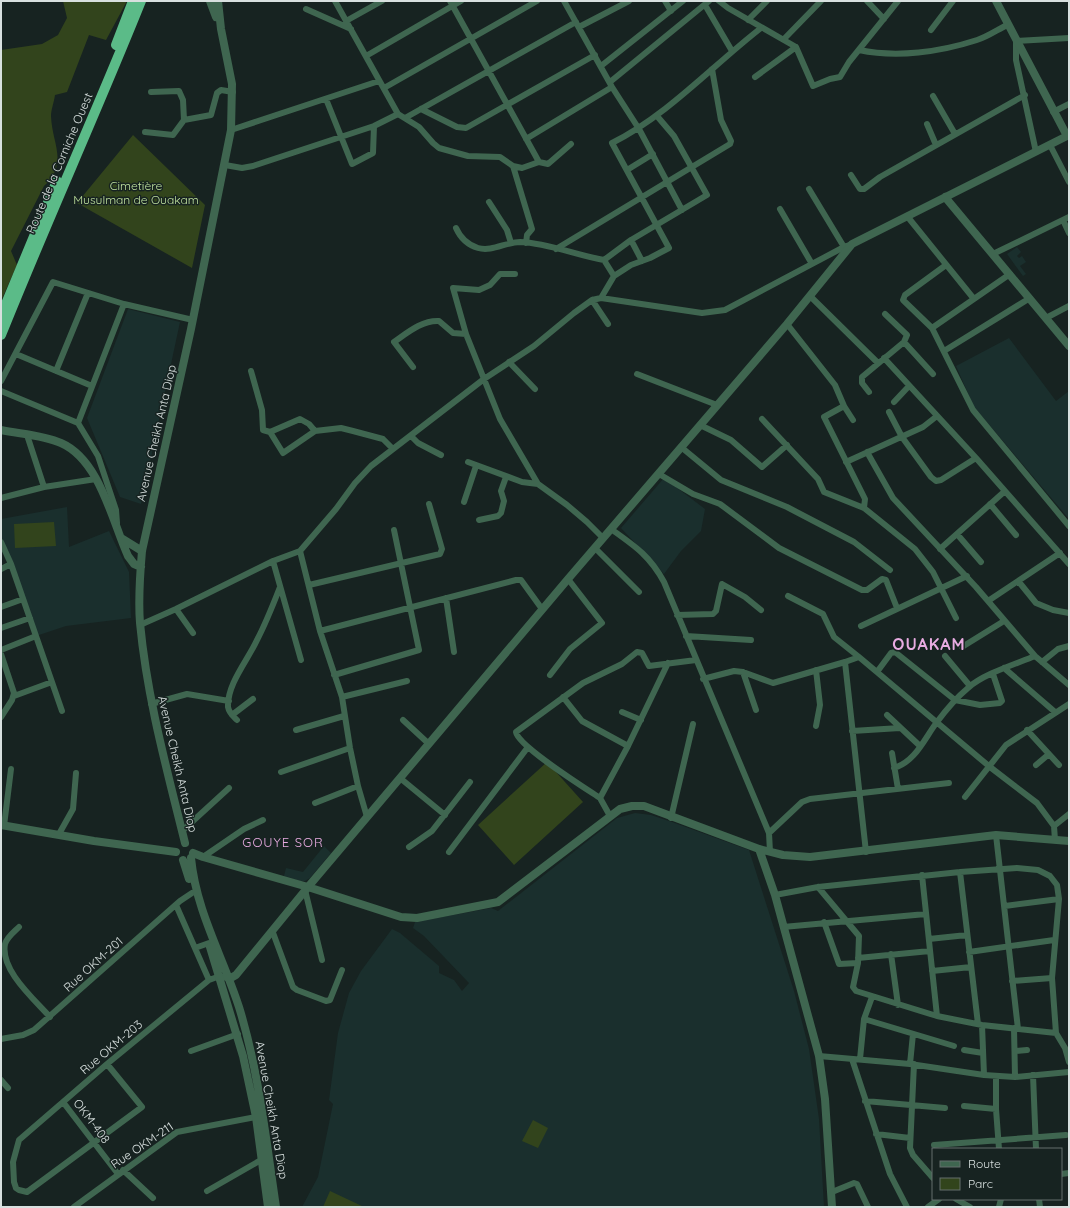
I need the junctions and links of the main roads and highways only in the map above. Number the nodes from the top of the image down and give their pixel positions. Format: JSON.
{"nodes":[{"id":1,"x":133,"y":1,"type":"edge"},
{"id":2,"x":141,"y":1,"type":"edge"},
{"id":3,"x":1,"y":316,"type":"edge"},
{"id":4,"x":1,"y":334,"type":"edge"}],
"edges":[{"from":1,"to":3,"type":"highway","name":"Route de la Corniche Ouest"},
{"from":2,"to":4,"type":"highway","name":"Route de la Corniche Ouest"}]}
